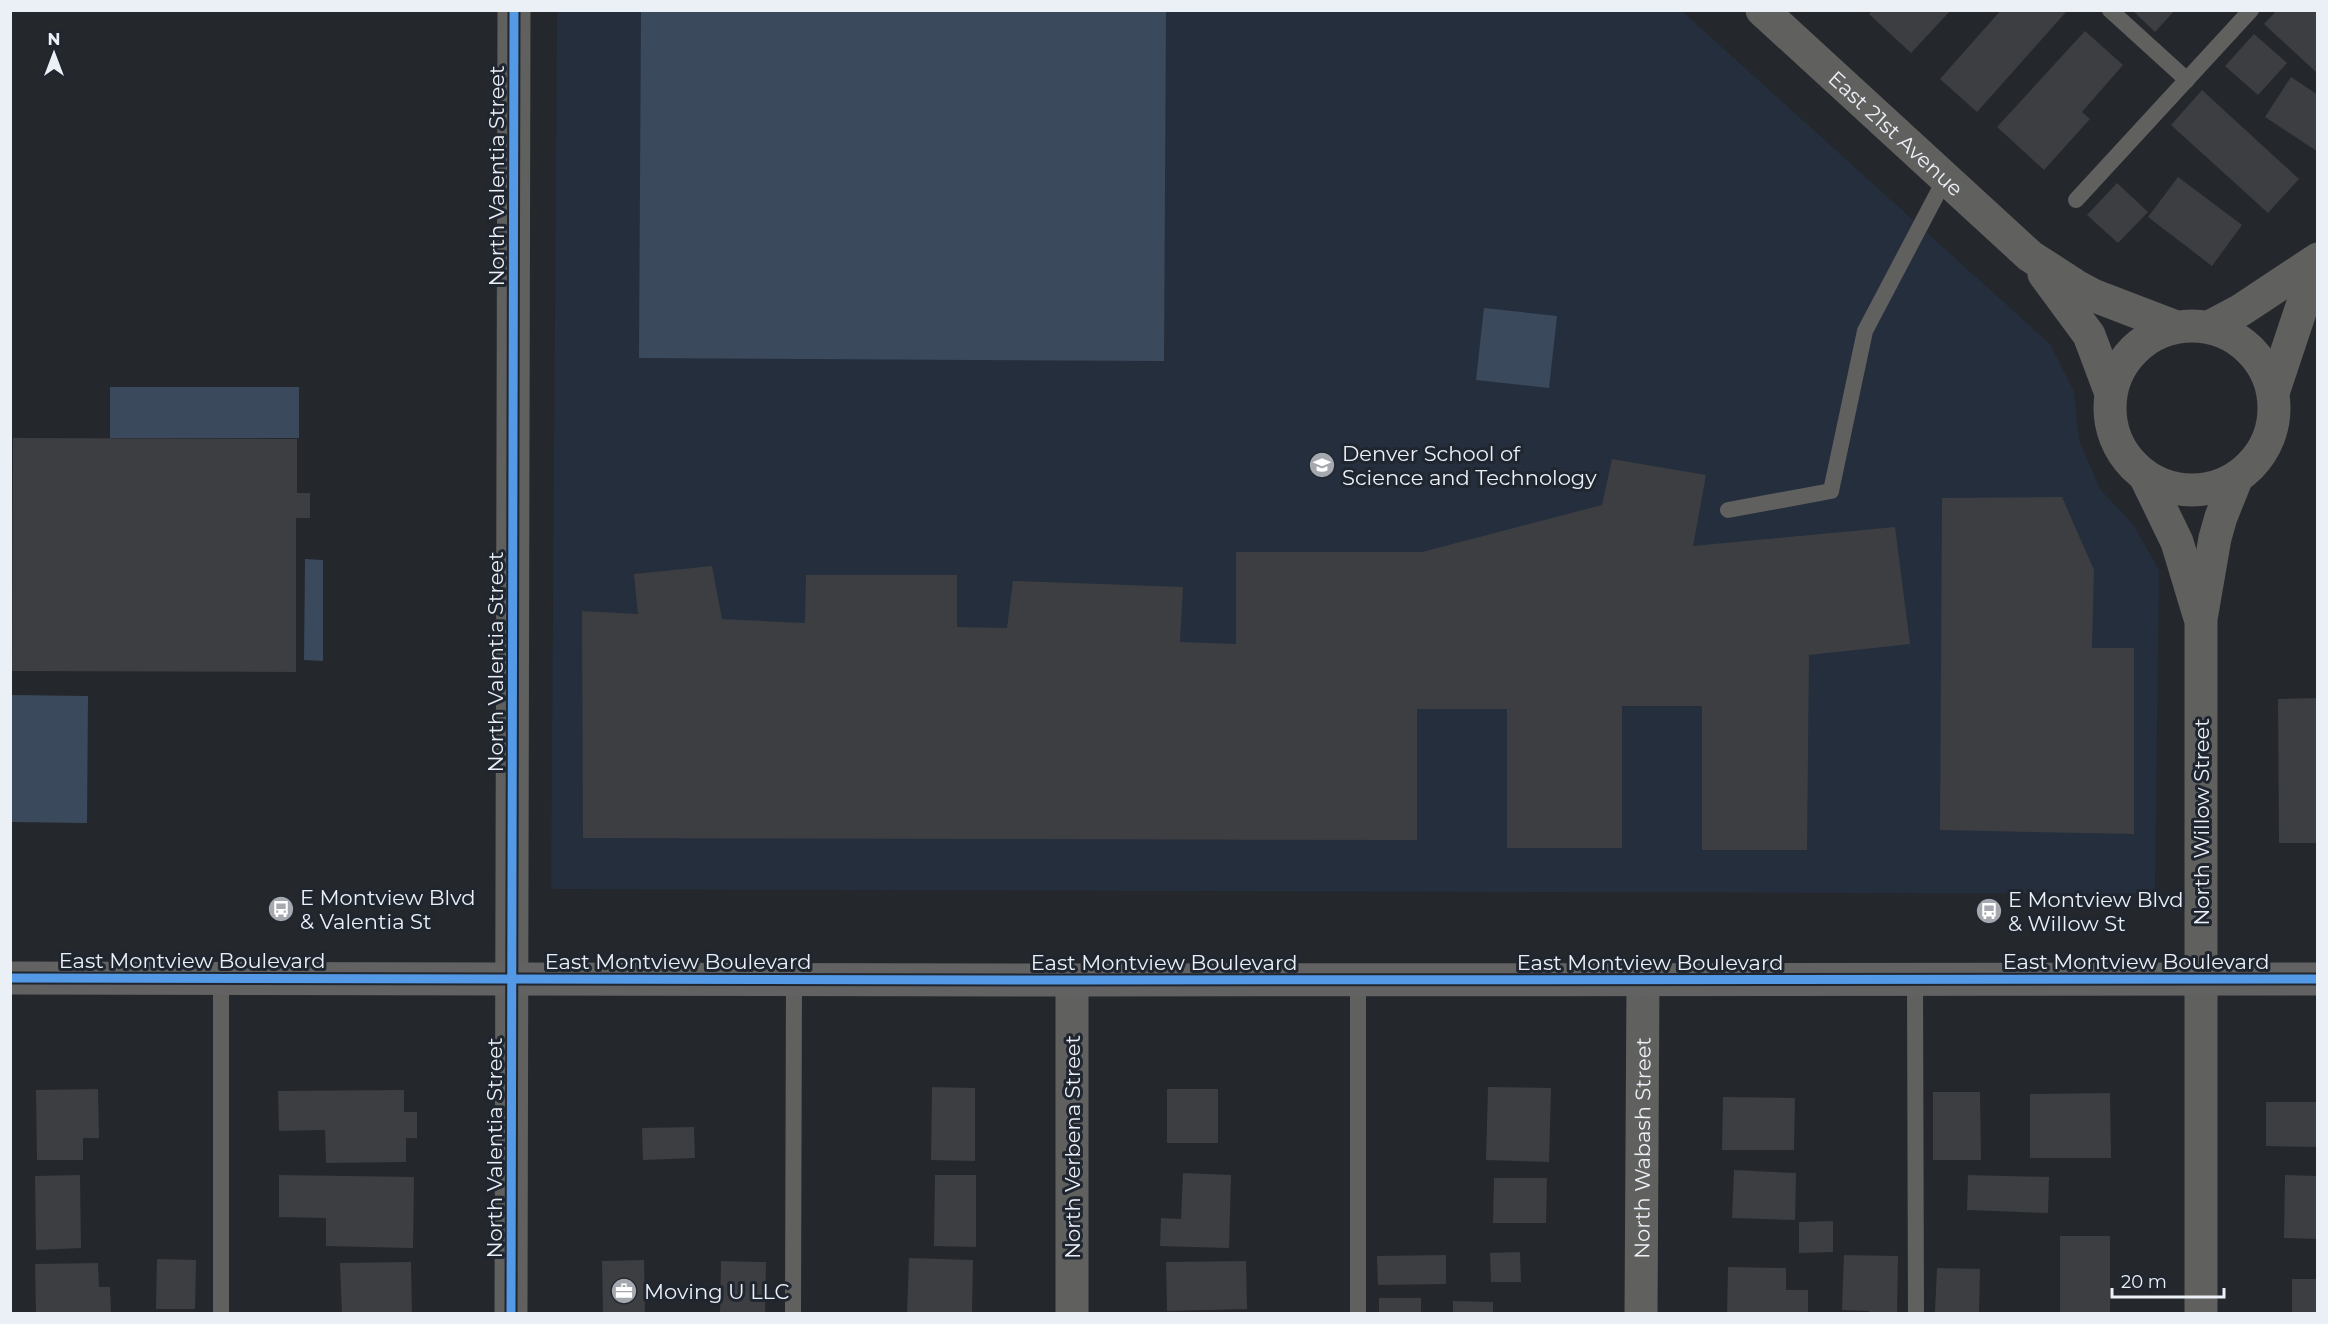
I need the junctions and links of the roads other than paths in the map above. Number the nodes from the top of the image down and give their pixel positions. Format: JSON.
{"nodes":[{"id":1,"x":514,"y":10,"type":"edge"},
{"id":2,"x":1762,"y":10,"type":"edge"},
{"id":3,"x":2109,"y":10,"type":"edge"},
{"id":4,"x":2251,"y":10,"type":"edge"},
{"id":5,"x":2187,"y":80,"type":"junction"},
{"id":6,"x":1945,"y":179,"type":"junction"},
{"id":7,"x":2076,"y":200,"type":"dead end"},
{"id":8,"x":2030,"y":256,"type":"junction"},
{"id":9,"x":2318,"y":259,"type":"edge"},
{"id":10,"x":2318,"y":279,"type":"edge"},
{"id":11,"x":2176,"y":327,"type":"junction"},
{"id":12,"x":2209,"y":327,"type":"junction"},
{"id":13,"x":2110,"y":391,"type":"junction"},
{"id":14,"x":2273,"y":393,"type":"junction"},
{"id":15,"x":2145,"y":476,"type":"junction"},
{"id":16,"x":2237,"y":477,"type":"junction"},
{"id":17,"x":1728,"y":510,"type":"dead end"},
{"id":18,"x":2200,"y":620,"type":"junction"},
{"id":19,"x":10,"y":978,"type":"edge"},
{"id":20,"x":221,"y":978,"type":"junction"},
{"id":21,"x":512,"y":978,"type":"junction"},
{"id":22,"x":794,"y":979,"type":"junction"},
{"id":23,"x":1916,"y":979,"type":"junction"},
{"id":24,"x":2201,"y":979,"type":"junction"},
{"id":25,"x":2318,"y":979,"type":"edge"},
{"id":26,"x":1072,"y":980,"type":"junction"},
{"id":27,"x":1358,"y":980,"type":"junction"},
{"id":28,"x":1643,"y":980,"type":"junction"},
{"id":29,"x":221,"y":1314,"type":"edge"},
{"id":30,"x":511,"y":1314,"type":"edge"},
{"id":31,"x":793,"y":1314,"type":"edge"},
{"id":32,"x":1072,"y":1314,"type":"edge"},
{"id":33,"x":1358,"y":1314,"type":"edge"},
{"id":34,"x":1641,"y":1314,"type":"edge"},
{"id":35,"x":1916,"y":1314,"type":"edge"},
{"id":36,"x":2201,"y":1314,"type":"edge"}],
"edges":[{"from":1,"to":21,"type":"street","name":"North Valentia Street"},
{"from":2,"to":6,"type":"street","name":"East 21st Avenue"},
{"from":3,"to":5,"type":"lane"},
{"from":4,"to":5,"type":"lane"},
{"from":5,"to":7,"type":"lane"},
{"from":6,"to":8,"type":"street","name":"East 21st Avenue"},
{"from":6,"to":17,"type":"lane"},
{"from":8,"to":11,"type":"street","name":"East 21st Avenue"},
{"from":8,"to":13,"type":"street","name":"East 21st Avenue"},
{"from":9,"to":12,"type":"street"},
{"from":10,"to":14,"type":"street"},
{"from":11,"to":12,"type":"street"},
{"from":11,"to":13,"type":"street"},
{"from":12,"to":14,"type":"street"},
{"from":13,"to":15,"type":"street"},
{"from":14,"to":16,"type":"street"},
{"from":15,"to":16,"type":"street"},
{"from":15,"to":18,"type":"street","name":"North Willow Street"},
{"from":16,"to":18,"type":"street","name":"North Willow Street"},
{"from":18,"to":24,"type":"street","name":"North Willow Street"},
{"from":19,"to":20,"type":"main road","name":"East Montview Boulevard"},
{"from":20,"to":21,"type":"main road","name":"East Montview Boulevard"},
{"from":20,"to":29,"type":"lane"},
{"from":21,"to":22,"type":"main road","name":"East Montview Boulevard"},
{"from":21,"to":30,"type":"street","name":"North Valentia Street"},
{"from":22,"to":26,"type":"main road","name":"East Montview Boulevard"},
{"from":22,"to":31,"type":"lane"},
{"from":23,"to":24,"type":"main road","name":"East Montview Boulevard"},
{"from":23,"to":28,"type":"main road","name":"East Montview Boulevard"},
{"from":23,"to":35,"type":"lane"},
{"from":24,"to":25,"type":"main road","name":"East Montview Boulevard"},
{"from":24,"to":36,"type":"street","name":"North Willow Street"},
{"from":26,"to":27,"type":"main road","name":"East Montview Boulevard"},
{"from":26,"to":32,"type":"street","name":"North Verbena Street"},
{"from":27,"to":28,"type":"main road","name":"East Montview Boulevard"},
{"from":27,"to":33,"type":"lane"},
{"from":28,"to":34,"type":"street","name":"North Wabash Street"}]}
